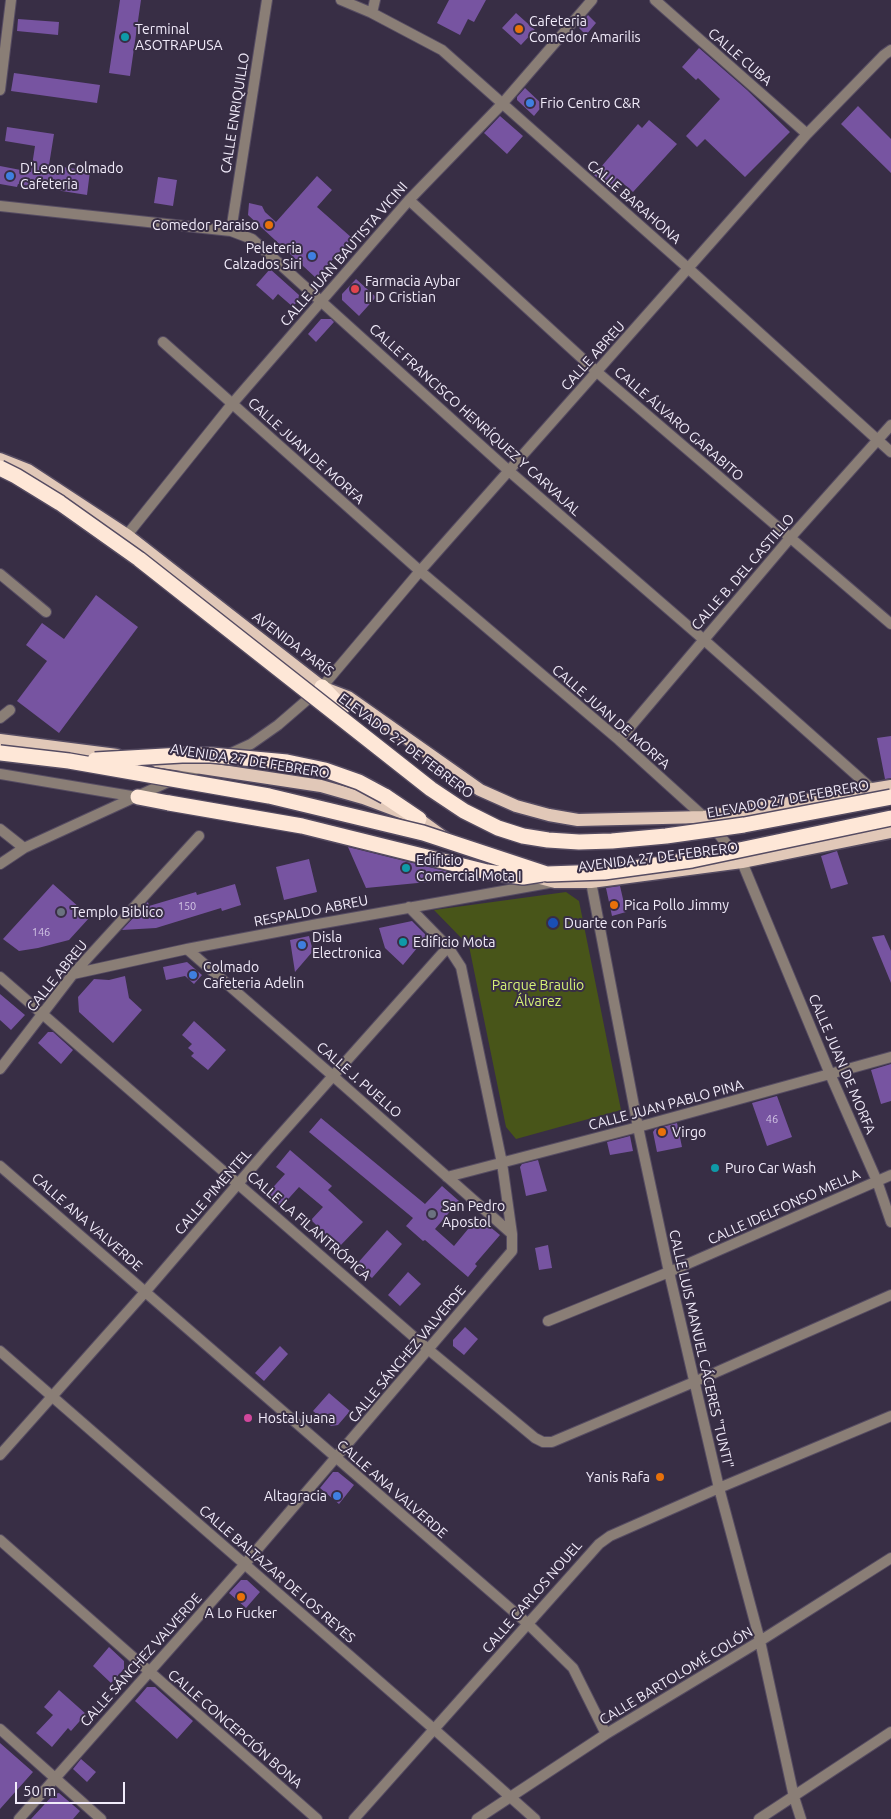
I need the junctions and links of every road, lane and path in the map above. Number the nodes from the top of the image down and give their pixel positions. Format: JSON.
{"nodes":[{"id":1,"x":11,"y":0,"type":"edge"},
{"id":2,"x":267,"y":0,"type":"edge"},
{"id":3,"x":341,"y":0,"type":"edge"},
{"id":4,"x":374,"y":0,"type":"edge"},
{"id":5,"x":592,"y":0,"type":"edge"},
{"id":6,"x":655,"y":0,"type":"edge"},
{"id":7,"x":372,"y":13,"type":"junction"},
{"id":8,"x":891,"y":50,"type":"edge"},
{"id":9,"x":0,"y":90,"type":"edge"},
{"id":10,"x":502,"y":104,"type":"junction"},
{"id":11,"x":807,"y":134,"type":"junction"},
{"id":12,"x":409,"y":200,"type":"junction"},
{"id":13,"x":0,"y":206,"type":"edge"},
{"id":14,"x":231,"y":231,"type":"junction"},
{"id":15,"x":689,"y":269,"type":"junction"},
{"id":16,"x":322,"y":301,"type":"junction"},
{"id":17,"x":163,"y":342,"type":"dead end"},
{"id":18,"x":597,"y":372,"type":"junction"},
{"id":19,"x":232,"y":404,"type":"junction"},
{"id":20,"x":891,"y":425,"type":"edge"},
{"id":21,"x":878,"y":440,"type":"junction"},
{"id":22,"x":891,"y":452,"type":"edge"},
{"id":23,"x":0,"y":459,"type":"edge"},
{"id":24,"x":0,"y":468,"type":"edge"},
{"id":25,"x":509,"y":471,"type":"junction"},
{"id":26,"x":127,"y":535,"type":"junction"},
{"id":27,"x":790,"y":538,"type":"junction"},
{"id":28,"x":420,"y":571,"type":"junction"},
{"id":29,"x":0,"y":574,"type":"edge"},
{"id":30,"x":46,"y":612,"type":"dead end"},
{"id":31,"x":891,"y":624,"type":"edge"},
{"id":32,"x":703,"y":639,"type":"junction"},
{"id":33,"x":322,"y":687,"type":"junction"},
{"id":34,"x":10,"y":710,"type":"dead end"},
{"id":35,"x":0,"y":718,"type":"edge"},
{"id":36,"x":0,"y":740,"type":"edge"},
{"id":37,"x":619,"y":740,"type":"junction"},
{"id":38,"x":0,"y":753,"type":"edge"},
{"id":39,"x":69,"y":761,"type":"junction"},
{"id":40,"x":201,"y":768,"type":"junction"},
{"id":41,"x":0,"y":774,"type":"edge"},
{"id":42,"x":891,"y":786,"type":"edge"},
{"id":43,"x":872,"y":789,"type":"junction"},
{"id":44,"x":138,"y":797,"type":"junction"},
{"id":45,"x":891,"y":797,"type":"edge"},
{"id":46,"x":704,"y":817,"type":"junction"},
{"id":47,"x":891,"y":818,"type":"edge"},
{"id":48,"x":419,"y":819,"type":"junction"},
{"id":49,"x":744,"y":825,"type":"junction"},
{"id":50,"x":0,"y":829,"type":"edge"},
{"id":51,"x":891,"y":832,"type":"edge"},
{"id":52,"x":199,"y":836,"type":"dead end"},
{"id":53,"x":24,"y":848,"type":"junction"},
{"id":54,"x":742,"y":862,"type":"junction"},
{"id":55,"x":0,"y":864,"type":"edge"},
{"id":56,"x":551,"y":878,"type":"junction"},
{"id":57,"x":591,"y":882,"type":"junction"},
{"id":58,"x":409,"y":907,"type":"junction"},
{"id":59,"x":448,"y":948,"type":"junction"},
{"id":60,"x":186,"y":949,"type":"junction"},
{"id":61,"x":73,"y":974,"type":"junction"},
{"id":62,"x":0,"y":977,"type":"edge"},
{"id":63,"x":44,"y":1014,"type":"junction"},
{"id":64,"x":891,"y":1057,"type":"edge"},
{"id":65,"x":0,"y":1069,"type":"edge"},
{"id":66,"x":830,"y":1074,"type":"junction"},
{"id":67,"x":334,"y":1076,"type":"junction"},
{"id":68,"x":638,"y":1127,"type":"junction"},
{"id":69,"x":502,"y":1163,"type":"junction"},
{"id":70,"x":0,"y":1166,"type":"edge"},
{"id":71,"x":891,"y":1175,"type":"edge"},
{"id":72,"x":447,"y":1177,"type":"junction"},
{"id":73,"x":877,"y":1181,"type":"junction"},
{"id":74,"x":239,"y":1183,"type":"junction"},
{"id":75,"x":891,"y":1222,"type":"edge"},
{"id":76,"x":512,"y":1234,"type":"junction"},
{"id":77,"x":669,"y":1272,"type":"junction"},
{"id":78,"x":146,"y":1291,"type":"junction"},
{"id":79,"x":891,"y":1295,"type":"edge"},
{"id":80,"x":548,"y":1321,"type":"dead end"},
{"id":81,"x":429,"y":1350,"type":"junction"},
{"id":82,"x":0,"y":1351,"type":"edge"},
{"id":83,"x":694,"y":1382,"type":"junction"},
{"id":84,"x":52,"y":1395,"type":"junction"},
{"id":85,"x":891,"y":1416,"type":"edge"},
{"id":86,"x":0,"y":1455,"type":"edge"},
{"id":87,"x":336,"y":1459,"type":"junction"},
{"id":88,"x":719,"y":1488,"type":"junction"},
{"id":89,"x":0,"y":1540,"type":"edge"},
{"id":90,"x":891,"y":1558,"type":"edge"},
{"id":91,"x":244,"y":1565,"type":"junction"},
{"id":92,"x":527,"y":1623,"type":"junction"},
{"id":93,"x":760,"y":1641,"type":"junction"},
{"id":94,"x":149,"y":1671,"type":"junction"},
{"id":95,"x":0,"y":1729,"type":"edge"},
{"id":96,"x":435,"y":1730,"type":"junction"},
{"id":97,"x":891,"y":1732,"type":"edge"},
{"id":98,"x":606,"y":1734,"type":"junction"},
{"id":99,"x":55,"y":1777,"type":"junction"},
{"id":100,"x":794,"y":1797,"type":"junction"},
{"id":101,"x":511,"y":1798,"type":"junction"},
{"id":102,"x":19,"y":1819,"type":"edge"},
{"id":103,"x":101,"y":1819,"type":"edge"},
{"id":104,"x":317,"y":1819,"type":"edge"},
{"id":105,"x":354,"y":1819,"type":"edge"},
{"id":106,"x":477,"y":1819,"type":"edge"},
{"id":107,"x":535,"y":1819,"type":"edge"},
{"id":108,"x":759,"y":1819,"type":"edge"},
{"id":109,"x":801,"y":1819,"type":"edge"}],
"edges":[{"from":1,"to":9,"type":"street"},
{"from":2,"to":14,"type":"street","name":"CALLE ENRIQUILLO"},
{"from":3,"to":7,"type":"street","name":"CALLE BARAHONA"},
{"from":4,"to":7,"type":"street"},
{"from":5,"to":10,"type":"street","name":"CALLE JUAN BAUTISTA VICINI"},
{"from":6,"to":11,"type":"street","name":"CALLE CUBA"},
{"from":7,"to":10,"type":"street","name":"CALLE BARAHONA"},
{"from":8,"to":11,"type":"street","name":"CALLE ABREU"},
{"from":10,"to":12,"type":"street","name":"CALLE JUAN BAUTISTA VICINI"},
{"from":10,"to":15,"type":"street","name":"CALLE BARAHONA"},
{"from":11,"to":15,"type":"street","name":"CALLE ABREU"},
{"from":12,"to":16,"type":"street","name":"CALLE JUAN BAUTISTA VICINI"},
{"from":12,"to":18,"type":"street","name":"CALLE ÁLVARO GARABITO"},
{"from":13,"to":14,"type":"street","name":"CALLE FRANCISCO HENRÍQUEZ Y CARVAJAL"},
{"from":14,"to":16,"type":"street","name":"CALLE FRANCISCO HENRÍQUEZ Y CARVAJAL"},
{"from":15,"to":18,"type":"street","name":"CALLE ABREU"},
{"from":15,"to":21,"type":"street","name":"CALLE BARAHONA"},
{"from":16,"to":19,"type":"street","name":"CALLE JUAN BAUTISTA VICINI"},
{"from":16,"to":25,"type":"street","name":"CALLE FRANCISCO HENRÍQUEZ Y CARVAJAL"},
{"from":17,"to":19,"type":"street","name":"CALLE JUAN DE MORFA"},
{"from":18,"to":25,"type":"street","name":"CALLE ABREU"},
{"from":18,"to":27,"type":"street","name":"CALLE ÁLVARO GARABITO"},
{"from":19,"to":26,"type":"street","name":"CALLE JUAN BAUTISTA VICINI"},
{"from":19,"to":28,"type":"street","name":"CALLE JUAN DE MORFA"},
{"from":20,"to":21,"type":"street","name":"CALLE B. DEL CASTILLO"},
{"from":21,"to":22,"type":"street","name":"CALLE BARAHONA"},
{"from":21,"to":27,"type":"street","name":"CALLE B. DEL CASTILLO"},
{"from":23,"to":26,"type":"main road","name":"AVENIDA PARÍS"},
{"from":24,"to":49,"type":"highway","name":"ELEVADO 27 DE FEBRERO","bridge":true},
{"from":25,"to":28,"type":"street","name":"CALLE ABREU"},
{"from":25,"to":32,"type":"street","name":"CALLE FRANCISCO HENRÍQUEZ Y CARVAJAL"},
{"from":26,"to":33,"type":"main road","name":"AVENIDA PARÍS"},
{"from":27,"to":31,"type":"street","name":"CALLE ÁLVARO GARABITO"},
{"from":27,"to":32,"type":"street","name":"CALLE B. DEL CASTILLO"},
{"from":28,"to":33,"type":"street","name":"CALLE ABREU"},
{"from":28,"to":37,"type":"street","name":"CALLE JUAN DE MORFA"},
{"from":29,"to":30,"type":"street"},
{"from":32,"to":37,"type":"street","name":"CALLE B. DEL CASTILLO"},
{"from":32,"to":43,"type":"street","name":"CALLE FRANCISCO HENRÍQUEZ Y CARVAJAL"},
{"from":33,"to":40,"type":"street","name":"CALLE ABREU"},
{"from":33,"to":46,"type":"main road","name":"AVENIDA PARÍS"},
{"from":33,"to":49,"type":"highway","bridge":true},
{"from":34,"to":35,"type":"street"},
{"from":36,"to":40,"type":"main road","name":"AVENIDA 27 DE FEBRERO"},
{"from":37,"to":46,"type":"street","name":"CALLE JUAN DE MORFA"},
{"from":38,"to":39,"type":"highway","bridge":true},
{"from":39,"to":48,"type":"highway","bridge":true},
{"from":39,"to":56,"type":"highway","bridge":true},
{"from":40,"to":44,"type":"street","name":"CALLE ABREU"},
{"from":40,"to":48,"type":"main road","name":"AVENIDA 27 DE FEBRERO"},
{"from":41,"to":44,"type":"street"},
{"from":42,"to":43,"type":"main road"},
{"from":43,"to":46,"type":"main road"},
{"from":44,"to":53,"type":"street","name":"CALLE ABREU"},
{"from":44,"to":56,"type":"highway","bridge":true},
{"from":45,"to":49,"type":"highway","name":"ELEVADO 27 DE FEBRERO","bridge":true},
{"from":46,"to":54,"type":"street","name":"CALLE JUAN DE MORFA"},
{"from":47,"to":56,"type":"highway","bridge":true},
{"from":48,"to":56,"type":"main road","name":"AVENIDA 27 DE FEBRERO"},
{"from":50,"to":53,"type":"street"},
{"from":51,"to":54,"type":"main road","name":"AVENIDA 27 DE FEBRERO"},
{"from":52,"to":61,"type":"street","name":"CALLE ABREU"},
{"from":53,"to":55,"type":"street","name":"CALLE ABREU"},
{"from":54,"to":57,"type":"main road","name":"AVENIDA 27 DE FEBRERO"},
{"from":54,"to":66,"type":"street","name":"CALLE JUAN DE MORFA"},
{"from":56,"to":57,"type":"main road","name":"AVENIDA 27 DE FEBRERO"},
{"from":56,"to":58,"type":"street","name":"RESPALDO ABREU"},
{"from":57,"to":68,"type":"street","name":"CALLE LUIS MANUEL CÁCERES \"TUNTI\""},
{"from":58,"to":59,"type":"street","name":"CALLE SÁNCHEZ VALVERDE"},
{"from":58,"to":60,"type":"street","name":"RESPALDO ABREU"},
{"from":59,"to":67,"type":"street","name":"CALLE PIMENTEL"},
{"from":59,"to":69,"type":"street","name":"CALLE SÁNCHEZ VALVERDE"},
{"from":60,"to":61,"type":"street","name":"RESPALDO ABREU"},
{"from":60,"to":67,"type":"street","name":"CALLE J. PUELLO"},
{"from":61,"to":63,"type":"street","name":"CALLE ABREU"},
{"from":62,"to":63,"type":"street","name":"CALLE LA FILANTRÓPICA"},
{"from":63,"to":65,"type":"street","name":"CALLE ABREU"},
{"from":63,"to":74,"type":"street","name":"CALLE LA FILANTRÓPICA"},
{"from":64,"to":66,"type":"street","name":"CALLE JUAN PABLO PINA"},
{"from":66,"to":68,"type":"street","name":"CALLE JUAN PABLO PINA"},
{"from":66,"to":73,"type":"street","name":"CALLE JUAN DE MORFA"},
{"from":67,"to":72,"type":"street","name":"CALLE J. PUELLO"},
{"from":67,"to":74,"type":"street","name":"CALLE PIMENTEL"},
{"from":68,"to":69,"type":"street","name":"CALLE JUAN PABLO PINA"},
{"from":68,"to":77,"type":"street","name":"CALLE LUIS MANUEL CÁCERES \"TUNTI\""},
{"from":69,"to":72,"type":"street","name":"CALLE JUAN PABLO PINA"},
{"from":69,"to":76,"type":"street","name":"CALLE SÁNCHEZ VALVERDE"},
{"from":70,"to":78,"type":"street","name":"CALLE ANA VALVERDE"},
{"from":71,"to":73,"type":"street","name":"CALLE IDELFONSO MELLA"},
{"from":72,"to":76,"type":"street","name":"CALLE J. PUELLO"},
{"from":73,"to":75,"type":"street","name":"CALLE JUAN DE MORFA"},
{"from":73,"to":77,"type":"street","name":"CALLE IDELFONSO MELLA"},
{"from":74,"to":78,"type":"street","name":"CALLE PIMENTEL"},
{"from":74,"to":81,"type":"street","name":"CALLE LA FILANTRÓPICA"},
{"from":76,"to":81,"type":"street","name":"CALLE SÁNCHEZ VALVERDE"},
{"from":77,"to":80,"type":"street","name":"CALLE IDELFONSO MELLA"},
{"from":77,"to":83,"type":"street","name":"CALLE LUIS MANUEL CÁCERES \"TUNTI\""},
{"from":78,"to":84,"type":"street","name":"CALLE PIMENTEL"},
{"from":78,"to":87,"type":"street","name":"CALLE ANA VALVERDE"},
{"from":79,"to":83,"type":"street"},
{"from":81,"to":83,"type":"street","name":"CALLE LA FILANTRÓPICA"},
{"from":81,"to":87,"type":"street","name":"CALLE SÁNCHEZ VALVERDE"},
{"from":82,"to":84,"type":"street","name":"CALLE BALTAZAR DE LOS REYES"},
{"from":83,"to":88,"type":"street","name":"CALLE LUIS MANUEL CÁCERES \"TUNTI\""},
{"from":84,"to":86,"type":"street","name":"CALLE PIMENTEL"},
{"from":84,"to":91,"type":"street","name":"CALLE BALTAZAR DE LOS REYES"},
{"from":85,"to":88,"type":"street","name":"CALLE CARLOS NOUEL"},
{"from":87,"to":91,"type":"street","name":"CALLE SÁNCHEZ VALVERDE"},
{"from":87,"to":92,"type":"street","name":"CALLE ANA VALVERDE"},
{"from":88,"to":92,"type":"street","name":"CALLE CARLOS NOUEL"},
{"from":88,"to":93,"type":"street","name":"CALLE LUIS MANUEL CÁCERES \"TUNTI\""},
{"from":89,"to":94,"type":"street","name":"CALLE CONCEPCIÓN BONA"},
{"from":90,"to":93,"type":"street","name":"CALLE BARTOLOMÉ COLÓN"},
{"from":91,"to":94,"type":"street","name":"CALLE SÁNCHEZ VALVERDE"},
{"from":91,"to":96,"type":"street","name":"CALLE BALTAZAR DE LOS REYES"},
{"from":92,"to":96,"type":"street","name":"CALLE CARLOS NOUEL"},
{"from":92,"to":98,"type":"street","name":"CALLE ANA VALVERDE"},
{"from":93,"to":98,"type":"street","name":"CALLE BARTOLOMÉ COLÓN"},
{"from":93,"to":100,"type":"street","name":"CALLE LUIS MANUEL CÁCERES \"TUNTI\""},
{"from":94,"to":99,"type":"street","name":"CALLE SÁNCHEZ VALVERDE"},
{"from":94,"to":104,"type":"street","name":"CALLE CONCEPCIÓN BONA"},
{"from":95,"to":99,"type":"street"},
{"from":96,"to":101,"type":"street","name":"CALLE BALTAZAR DE LOS REYES"},
{"from":96,"to":105,"type":"street","name":"CALLE CARLOS NOUEL"},
{"from":97,"to":100,"type":"street"},
{"from":98,"to":101,"type":"street","name":"CALLE BARTOLOMÉ COLÓN"},
{"from":99,"to":102,"type":"street","name":"CALLE SÁNCHEZ VALVERDE"},
{"from":99,"to":103,"type":"street"},
{"from":100,"to":108,"type":"street"},
{"from":100,"to":109,"type":"street","name":"CALLE LUIS MANUEL CÁCERES \"TUNTI\""},
{"from":101,"to":106,"type":"street","name":"CALLE BARTOLOMÉ COLÓN"},
{"from":101,"to":107,"type":"street","name":"CALLE BALTAZAR DE LOS REYES"}]}
